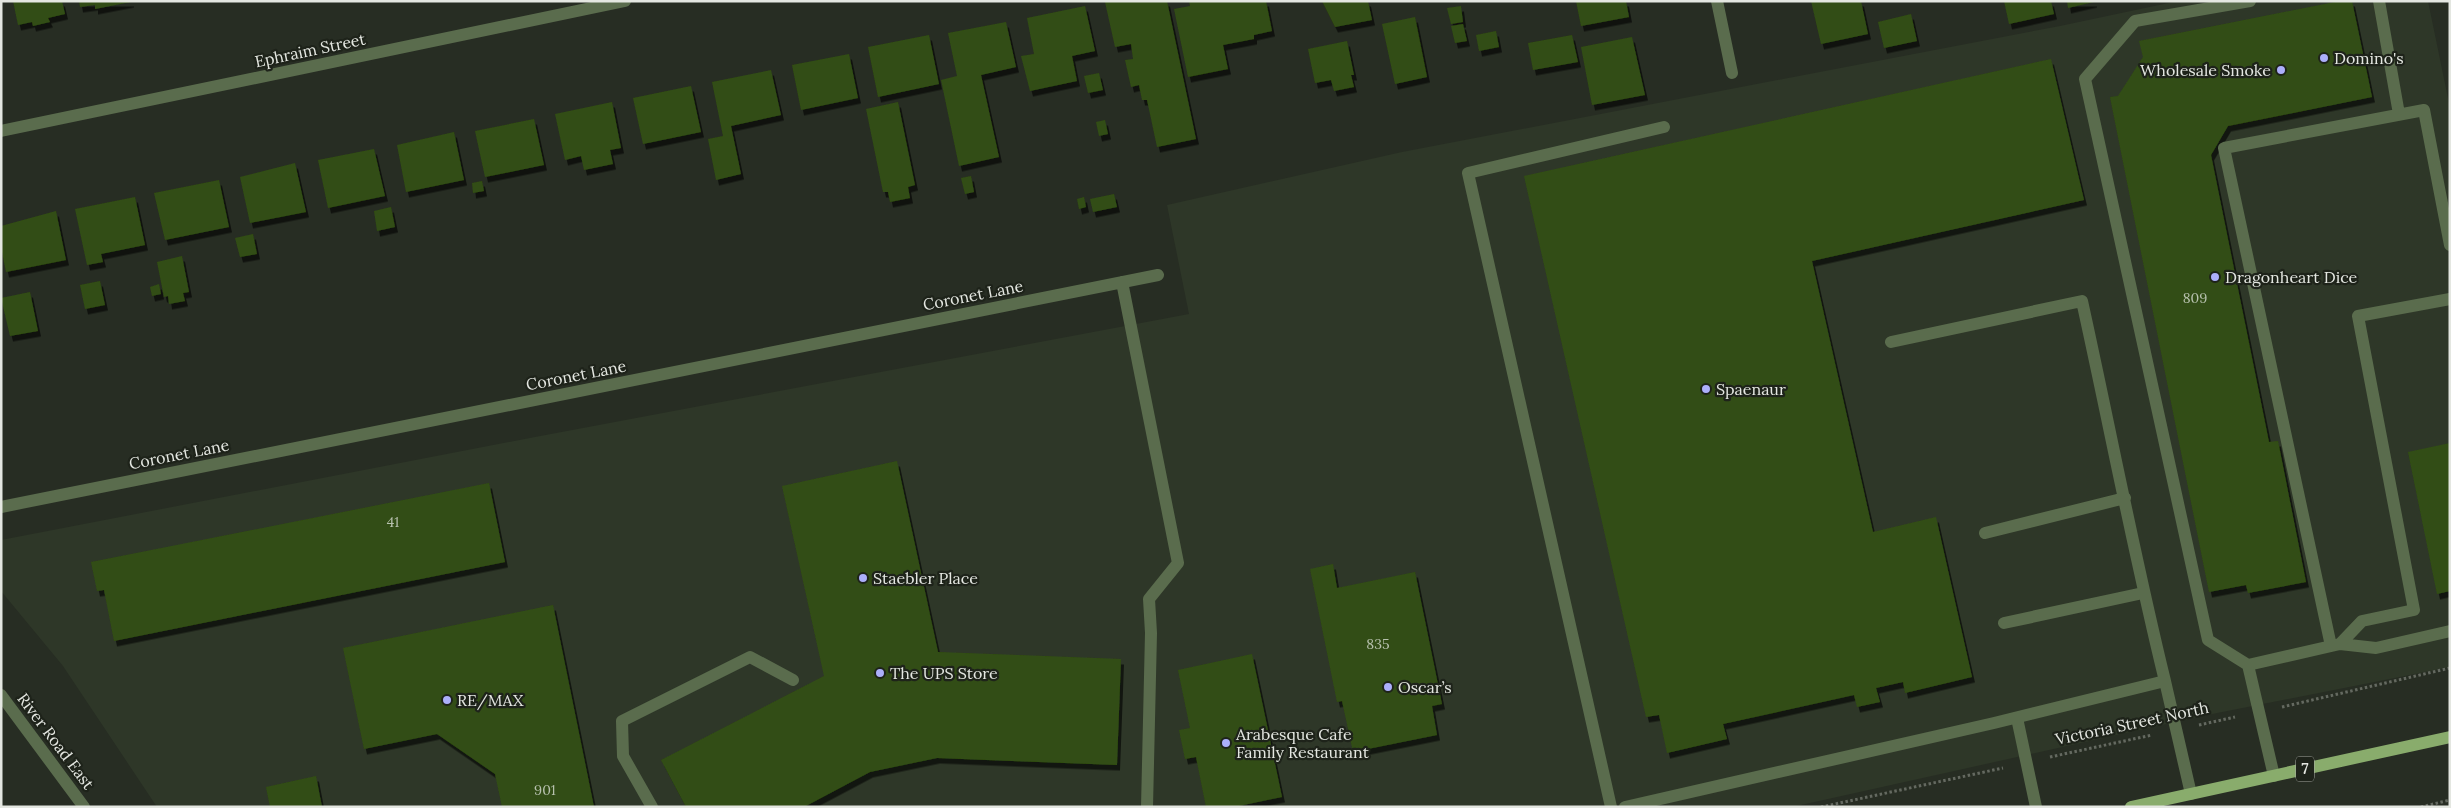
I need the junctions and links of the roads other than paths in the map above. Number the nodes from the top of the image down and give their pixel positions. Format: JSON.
{"nodes":[{"id":1,"x":625,"y":1,"type":"edge"},
{"id":2,"x":1717,"y":1,"type":"edge"},
{"id":3,"x":2250,"y":1,"type":"edge"},
{"id":4,"x":2379,"y":1,"type":"edge"},
{"id":5,"x":1732,"y":73,"type":"dead end"},
{"id":6,"x":2398,"y":114,"type":"junction"},
{"id":7,"x":1664,"y":127,"type":"dead end"},
{"id":8,"x":1,"y":131,"type":"edge"},
{"id":9,"x":2450,"y":245,"type":"edge"},
{"id":10,"x":1158,"y":275,"type":"dead end"},
{"id":11,"x":1122,"y":282,"type":"junction"},
{"id":12,"x":2450,"y":299,"type":"edge"},
{"id":13,"x":1891,"y":342,"type":"dead end"},
{"id":14,"x":2125,"y":498,"type":"junction"},
{"id":15,"x":1,"y":507,"type":"edge"},
{"id":16,"x":1985,"y":533,"type":"dead end"},
{"id":17,"x":2143,"y":593,"type":"junction"},
{"id":18,"x":2004,"y":623,"type":"dead end"},
{"id":19,"x":2450,"y":631,"type":"edge"},
{"id":20,"x":2335,"y":645,"type":"junction"},
{"id":21,"x":2248,"y":665,"type":"junction"},
{"id":22,"x":793,"y":680,"type":"dead end"},
{"id":23,"x":2165,"y":681,"type":"junction"},
{"id":24,"x":1,"y":695,"type":"edge"},
{"id":25,"x":2017,"y":718,"type":"junction"},
{"id":26,"x":2450,"y":737,"type":"edge"},
{"id":27,"x":2274,"y":776,"type":"junction"},
{"id":28,"x":2191,"y":794,"type":"junction"},
{"id":29,"x":84,"y":807,"type":"edge"},
{"id":30,"x":652,"y":807,"type":"edge"},
{"id":31,"x":1147,"y":807,"type":"edge"},
{"id":32,"x":1611,"y":807,"type":"edge"},
{"id":33,"x":1625,"y":807,"type":"edge"},
{"id":34,"x":2036,"y":807,"type":"edge"},
{"id":35,"x":2131,"y":807,"type":"edge"}],
"edges":[{"from":1,"to":8,"type":"street","name":"Ephraim Street"},
{"from":2,"to":5,"type":"street"},
{"from":3,"to":21,"type":"street"},
{"from":4,"to":6,"type":"street"},
{"from":6,"to":9,"type":"street"},
{"from":6,"to":20,"type":"street"},
{"from":7,"to":32,"type":"street"},
{"from":10,"to":11,"type":"street","name":"Coronet Lane"},
{"from":11,"to":15,"type":"street","name":"Coronet Lane"},
{"from":11,"to":31,"type":"street"},
{"from":12,"to":20,"type":"street"},
{"from":13,"to":14,"type":"street"},
{"from":14,"to":16,"type":"street"},
{"from":14,"to":17,"type":"street"},
{"from":17,"to":18,"type":"street"},
{"from":17,"to":23,"type":"street"},
{"from":19,"to":20,"type":"street"},
{"from":20,"to":21,"type":"street"},
{"from":21,"to":27,"type":"street"},
{"from":22,"to":30,"type":"street"},
{"from":23,"to":25,"type":"street"},
{"from":23,"to":28,"type":"street"},
{"from":24,"to":29,"type":"street","name":"River Road East"},
{"from":25,"to":33,"type":"street"},
{"from":25,"to":34,"type":"street"},
{"from":26,"to":27,"type":"main road","number":"7"},
{"from":27,"to":28,"type":"main road","number":"7"},
{"from":28,"to":35,"type":"main road","number":"7"}]}
